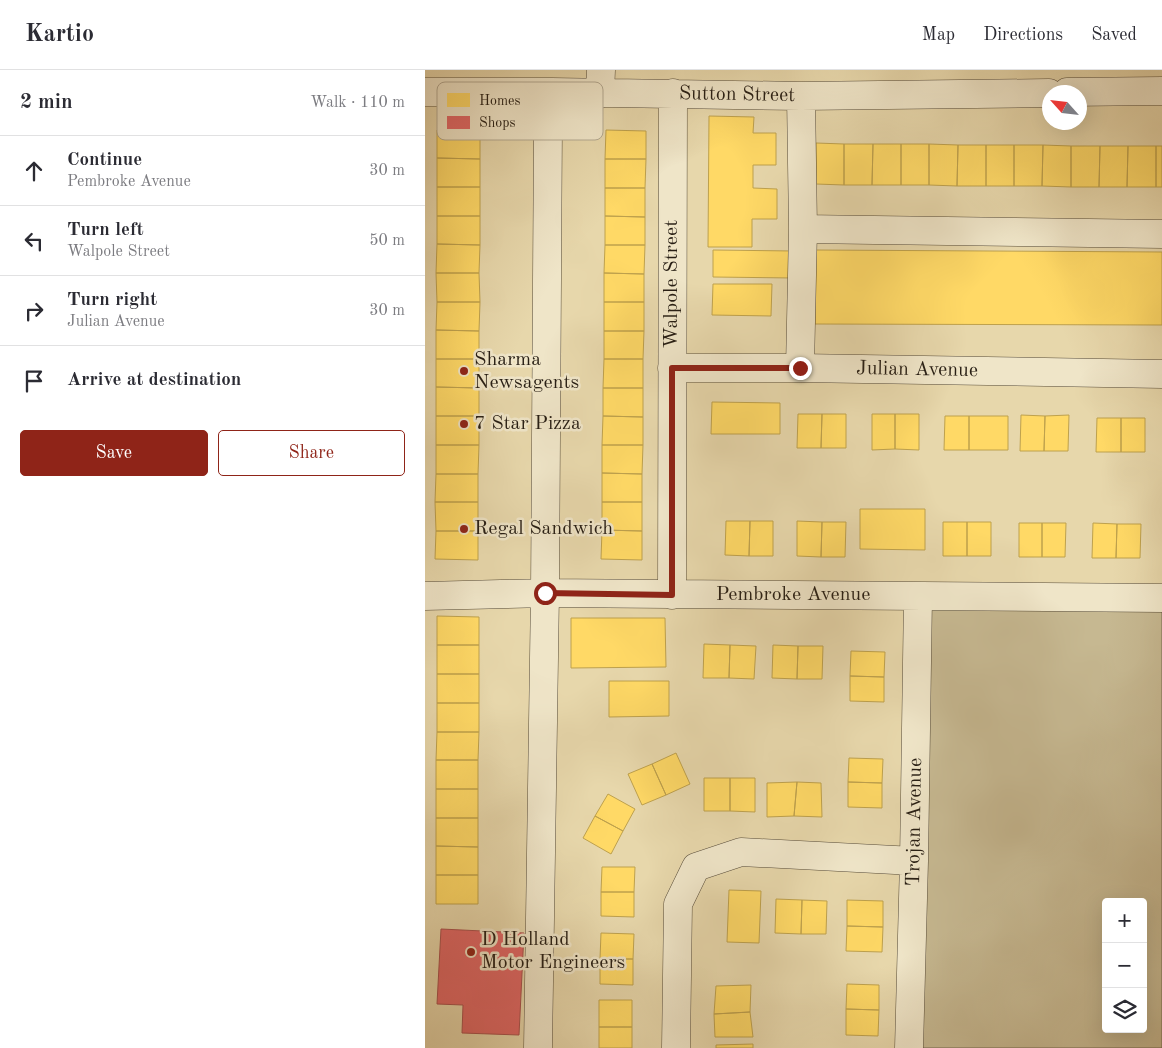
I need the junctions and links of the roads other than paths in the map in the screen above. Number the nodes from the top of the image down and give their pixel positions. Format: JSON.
{"nodes":[{"id":1,"x":542,"y":81,"type":"edge"},
{"id":2,"x":601,"y":82,"type":"edge"},
{"id":3,"x":603,"y":82,"type":"edge"},
{"id":4,"x":1160,"y":84,"type":"edge"},
{"id":5,"x":1087,"y":90,"type":"edge"},
{"id":6,"x":673,"y":93,"type":"junction"},
{"id":7,"x":1042,"y":93,"type":"edge"},
{"id":8,"x":801,"y":96,"type":"junction"},
{"id":9,"x":547,"y":140,"type":"edge"},
{"id":10,"x":803,"y":229,"type":"junction"},
{"id":11,"x":1162,"y":234,"type":"edge"},
{"id":12,"x":672,"y":368,"type":"junction"},
{"id":13,"x":800,"y":368,"type":"junction"},
{"id":14,"x":1162,"y":374,"type":"edge"},
{"id":15,"x":545,"y":593,"type":"junction"},
{"id":16,"x":672,"y":595,"type":"junction"},
{"id":17,"x":425,"y":596,"type":"edge"},
{"id":18,"x":918,"y":596,"type":"junction"},
{"id":19,"x":1162,"y":598,"type":"edge"},
{"id":20,"x":914,"y":861,"type":"junction"},
{"id":21,"x":538,"y":1048,"type":"edge"},
{"id":22,"x":676,"y":1048,"type":"edge"},
{"id":23,"x":909,"y":1048,"type":"edge"}],
"edges":[{"from":1,"to":2,"type":"street","name":"Sutton Street"},
{"from":3,"to":6,"type":"street","name":"Sutton Street"},
{"from":4,"to":5,"type":"street"},
{"from":6,"to":8,"type":"street","name":"Sutton Street"},
{"from":6,"to":12,"type":"street","name":"Walpole Street"},
{"from":7,"to":8,"type":"street","name":"Sutton Street"},
{"from":8,"to":10,"type":"street"},
{"from":9,"to":15,"type":"street"},
{"from":10,"to":11,"type":"street"},
{"from":10,"to":13,"type":"street"},
{"from":12,"to":13,"type":"street","name":"Julian Avenue"},
{"from":12,"to":16,"type":"street","name":"Walpole Street"},
{"from":13,"to":14,"type":"street","name":"Julian Avenue"},
{"from":15,"to":16,"type":"street","name":"Pembroke Avenue"},
{"from":15,"to":17,"type":"street","name":"Pembroke Avenue"},
{"from":15,"to":21,"type":"street"},
{"from":16,"to":18,"type":"street","name":"Pembroke Avenue"},
{"from":18,"to":19,"type":"street","name":"Pembroke Avenue"},
{"from":18,"to":20,"type":"street","name":"Trojan Avenue"},
{"from":20,"to":22,"type":"street"},
{"from":20,"to":23,"type":"street","name":"Trojan Avenue"}]}
